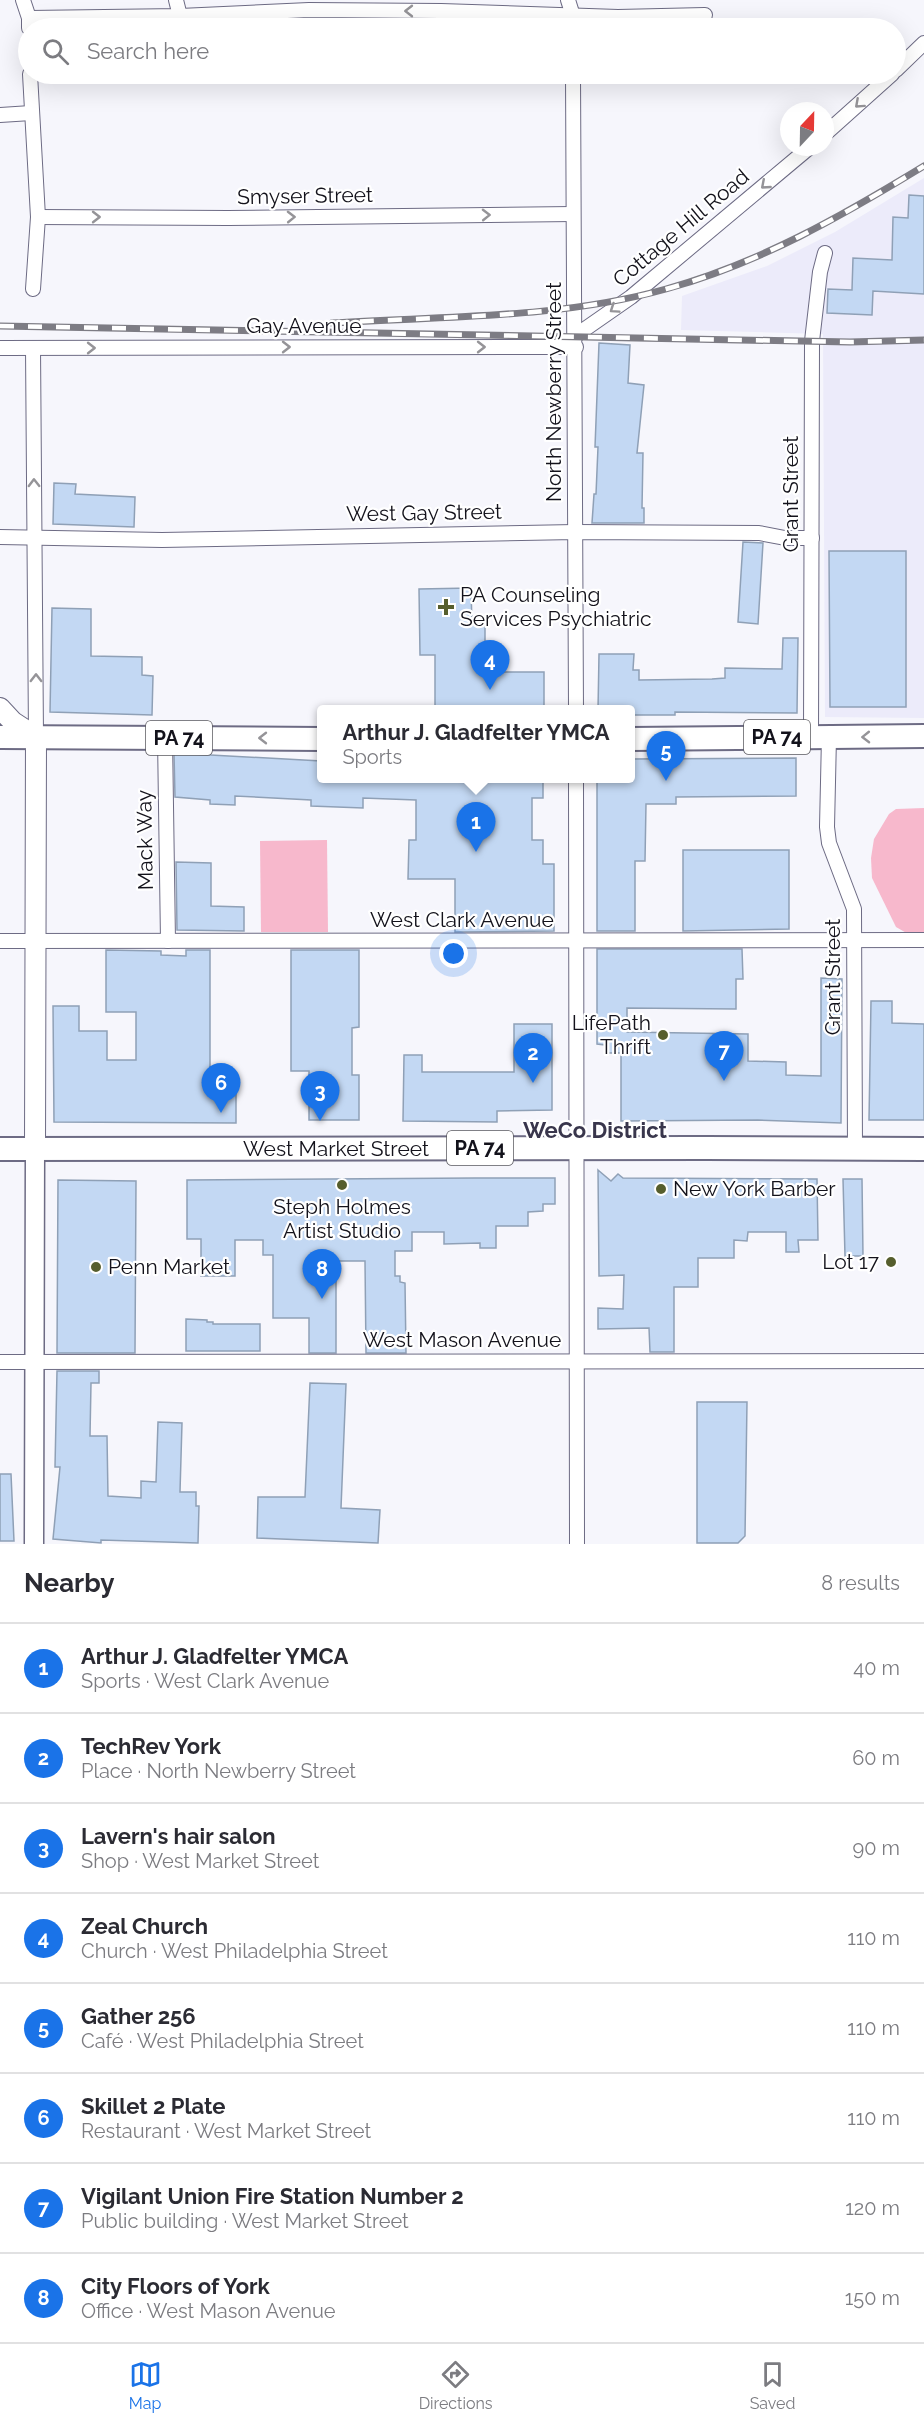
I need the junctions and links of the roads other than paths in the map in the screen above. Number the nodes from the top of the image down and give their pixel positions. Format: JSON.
{"nodes":[{"id":1,"x":23,"y":0,"type":"edge"},
{"id":2,"x":176,"y":0,"type":"edge"},
{"id":3,"x":568,"y":0,"type":"edge"},
{"id":4,"x":308,"y":5,"type":"edge"},
{"id":5,"x":440,"y":5,"type":"edge"},
{"id":6,"x":705,"y":15,"type":"dead end"},
{"id":7,"x":180,"y":16,"type":"junction"},
{"id":8,"x":28,"y":18,"type":"edge"},
{"id":9,"x":137,"y":18,"type":"edge"},
{"id":10,"x":542,"y":18,"type":"edge"},
{"id":11,"x":572,"y":18,"type":"edge"},
{"id":12,"x":648,"y":18,"type":"edge"},
{"id":13,"x":924,"y":43,"type":"edge"},
{"id":14,"x":906,"y":60,"type":"edge"},
{"id":15,"x":30,"y":84,"type":"edge"},
{"id":16,"x":573,"y":84,"type":"edge"},
{"id":17,"x":881,"y":84,"type":"edge"},
{"id":18,"x":31,"y":113,"type":"junction"},
{"id":19,"x":0,"y":115,"type":"edge"},
{"id":20,"x":834,"y":126,"type":"edge"},
{"id":21,"x":799,"y":156,"type":"edge"},
{"id":22,"x":573,"y":214,"type":"junction"},
{"id":23,"x":38,"y":217,"type":"junction"},
{"id":24,"x":825,"y":253,"type":"dead end"},
{"id":25,"x":33,"y":289,"type":"dead end"},
{"id":26,"x":575,"y":342,"type":"junction"},
{"id":27,"x":0,"y":348,"type":"edge"},
{"id":28,"x":33,"y":348,"type":"junction"},
{"id":29,"x":575,"y":532,"type":"junction"},
{"id":30,"x":0,"y":537,"type":"edge"},
{"id":31,"x":35,"y":537,"type":"junction"},
{"id":32,"x":812,"y":538,"type":"junction"},
{"id":33,"x":576,"y":705,"type":"edge"},
{"id":34,"x":0,"y":708,"type":"edge"},
{"id":35,"x":924,"y":736,"type":"edge"},
{"id":36,"x":0,"y":737,"type":"edge"},
{"id":37,"x":36,"y":737,"type":"junction"},
{"id":38,"x":820,"y":737,"type":"junction"},
{"id":39,"x":165,"y":738,"type":"junction"},
{"id":40,"x":635,"y":738,"type":"edge"},
{"id":41,"x":317,"y":739,"type":"edge"},
{"id":42,"x":576,"y":783,"type":"edge"},
{"id":43,"x":855,"y":939,"type":"junction"},
{"id":44,"x":924,"y":940,"type":"edge"},
{"id":45,"x":0,"y":941,"type":"edge"},
{"id":46,"x":35,"y":941,"type":"junction"},
{"id":47,"x":168,"y":941,"type":"junction"},
{"id":48,"x":576,"y":941,"type":"junction"},
{"id":49,"x":576,"y":1148,"type":"junction"},
{"id":50,"x":0,"y":1149,"type":"edge"},
{"id":51,"x":35,"y":1149,"type":"junction"},
{"id":52,"x":855,"y":1149,"type":"junction"},
{"id":53,"x":924,"y":1149,"type":"edge"},
{"id":54,"x":578,"y":1361,"type":"junction"},
{"id":55,"x":924,"y":1361,"type":"edge"},
{"id":56,"x":0,"y":1362,"type":"edge"},
{"id":57,"x":36,"y":1362,"type":"junction"},
{"id":58,"x":34,"y":1544,"type":"edge"},
{"id":59,"x":577,"y":1544,"type":"edge"}],
"edges":[{"from":1,"to":8,"type":"street"},
{"from":2,"to":7,"type":"street"},
{"from":3,"to":11,"type":"street"},
{"from":5,"to":4,"type":"street","one_way":true},
{"from":4,"to":7,"type":"street"},
{"from":5,"to":10,"type":"street"},
{"from":6,"to":12,"type":"street"},
{"from":7,"to":9,"type":"street"},
{"from":13,"to":14,"type":"street"},
{"from":15,"to":18,"type":"street"},
{"from":16,"to":22,"type":"street","name":"North Newberry Street"},
{"from":17,"to":20,"type":"street","one_way":true},
{"from":18,"to":19,"type":"street"},
{"from":18,"to":23,"type":"street"},
{"from":21,"to":26,"type":"street","name":"Cottage Hill Road","one_way":true},
{"from":23,"to":22,"type":"street","name":"Smyser Street","one_way":true},
{"from":22,"to":26,"type":"street","name":"North Newberry Street"},
{"from":23,"to":25,"type":"street"},
{"from":24,"to":32,"type":"street","name":"Grant Street"},
{"from":28,"to":26,"type":"street","name":"Gay Avenue","one_way":true},
{"from":26,"to":29,"type":"street","name":"North Newberry Street"},
{"from":27,"to":28,"type":"street","name":"Gay Avenue"},
{"from":31,"to":28,"type":"street","one_way":true},
{"from":29,"to":31,"type":"street","name":"West Gay Street"},
{"from":29,"to":32,"type":"street","name":"West Gay Street"},
{"from":29,"to":33,"type":"street","name":"North Newberry Street"},
{"from":30,"to":31,"type":"street","name":"West Gay Street"},
{"from":37,"to":31,"type":"street","one_way":true},
{"from":32,"to":38,"type":"street","name":"Grant Street"},
{"from":34,"to":37,"type":"main road"},
{"from":35,"to":38,"type":"main road","number":"PA 74","one_way":true},
{"from":36,"to":37,"type":"main road","number":"PA 74"},
{"from":37,"to":39,"type":"main road","number":"PA 74"},
{"from":37,"to":46,"type":"main road"},
{"from":38,"to":40,"type":"main road","number":"PA 74"},
{"from":38,"to":43,"type":"street","name":"Grant Street"},
{"from":41,"to":39,"type":"main road","number":"PA 74","one_way":true},
{"from":39,"to":47,"type":"street","name":"Mack Way"},
{"from":42,"to":48,"type":"street"},
{"from":43,"to":44,"type":"street","name":"West Clark Avenue"},
{"from":43,"to":48,"type":"street","name":"West Clark Avenue"},
{"from":43,"to":52,"type":"street","name":"Grant Street"},
{"from":45,"to":46,"type":"street","name":"West Clark Avenue"},
{"from":46,"to":47,"type":"street","name":"West Clark Avenue"},
{"from":46,"to":51,"type":"main road"},
{"from":47,"to":48,"type":"street","name":"West Clark Avenue"},
{"from":48,"to":49,"type":"street"},
{"from":49,"to":51,"type":"main road","name":"West Market Street","number":"PA 74"},
{"from":49,"to":52,"type":"main road","name":"West Market Street","number":"PA 74"},
{"from":49,"to":54,"type":"street"},
{"from":50,"to":51,"type":"main road","name":"West Market Street","number":"PA 74"},
{"from":51,"to":57,"type":"street"},
{"from":52,"to":53,"type":"main road","name":"West Market Street","number":"PA 74"},
{"from":54,"to":55,"type":"street","name":"West Mason Avenue"},
{"from":54,"to":57,"type":"street","name":"West Mason Avenue"},
{"from":54,"to":59,"type":"street"},
{"from":56,"to":57,"type":"street","name":"West Mason Avenue"},
{"from":57,"to":58,"type":"street"}]}
